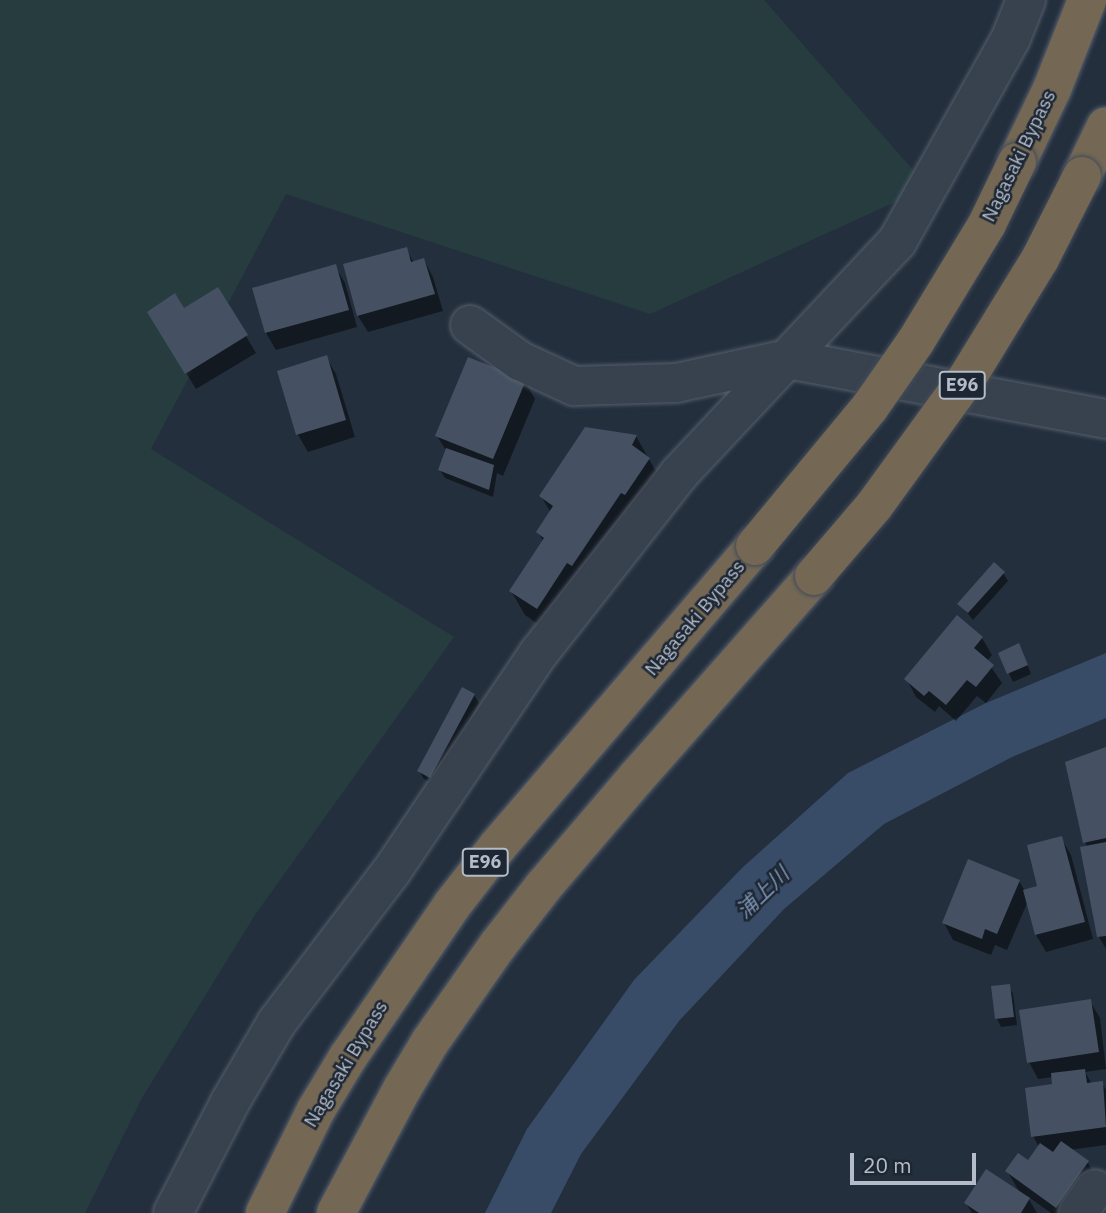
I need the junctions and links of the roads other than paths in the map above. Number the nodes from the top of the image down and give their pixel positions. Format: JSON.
{"nodes":[{"id":1,"x":1026,"y":0,"type":"edge"},
{"id":2,"x":1087,"y":0,"type":"edge"},
{"id":3,"x":1106,"y":126,"type":"edge"},
{"id":4,"x":470,"y":325,"type":"dead end"},
{"id":5,"x":789,"y":359,"type":"junction"},
{"id":6,"x":1104,"y":415,"type":"edge"},
{"id":7,"x":173,"y":1213,"type":"edge"},
{"id":8,"x":265,"y":1213,"type":"edge"},
{"id":9,"x":336,"y":1213,"type":"edge"}],
"edges":[{"from":1,"to":5,"type":"street"},
{"from":2,"to":8,"type":"highway","name":"Nagasaki Bypass","number":"E96","bridge":true},
{"from":3,"to":9,"type":"highway","number":"E96","bridge":true},
{"from":4,"to":5,"type":"street"},
{"from":5,"to":6,"type":"street"},
{"from":5,"to":7,"type":"street"}]}
